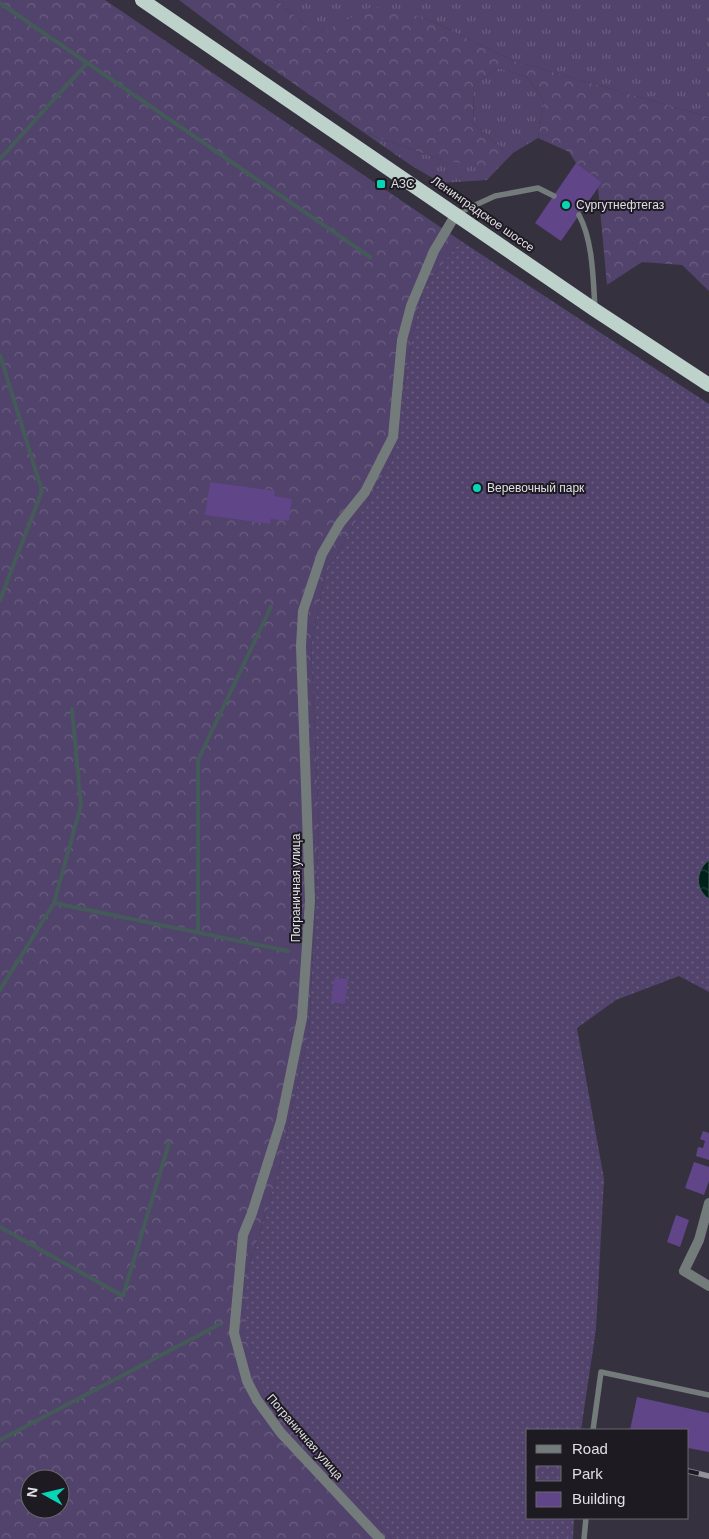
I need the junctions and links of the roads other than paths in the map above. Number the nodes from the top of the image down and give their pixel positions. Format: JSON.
{"nodes":[{"id":1,"x":142,"y":0,"type":"edge"},
{"id":2,"x":554,"y":196,"type":"dead end"},
{"id":3,"x":456,"y":214,"type":"junction"},
{"id":4,"x":579,"y":215,"type":"dead end"},
{"id":5,"x":595,"y":310,"type":"junction"},
{"id":6,"x":709,"y":385,"type":"edge"},
{"id":7,"x":709,"y":1203,"type":"edge"},
{"id":8,"x":709,"y":1286,"type":"edge"},
{"id":9,"x":709,"y":1395,"type":"edge"},
{"id":10,"x":593,"y":1429,"type":"edge"},
{"id":11,"x":586,"y":1519,"type":"edge"},
{"id":12,"x":380,"y":1539,"type":"edge"},
{"id":13,"x":584,"y":1539,"type":"edge"}],
"edges":[{"from":1,"to":3,"type":"highway","name":"Ленинградское шоссе"},
{"from":2,"to":3,"type":"lane"},
{"from":3,"to":5,"type":"highway","name":"Ленинградское шоссе"},
{"from":3,"to":12,"type":"street","name":"Пограничная улица"},
{"from":4,"to":5,"type":"lane"},
{"from":5,"to":6,"type":"highway","name":"Ленинградское шоссе"},
{"from":7,"to":8,"type":"street"},
{"from":9,"to":10,"type":"lane"},
{"from":11,"to":13,"type":"lane"}]}
